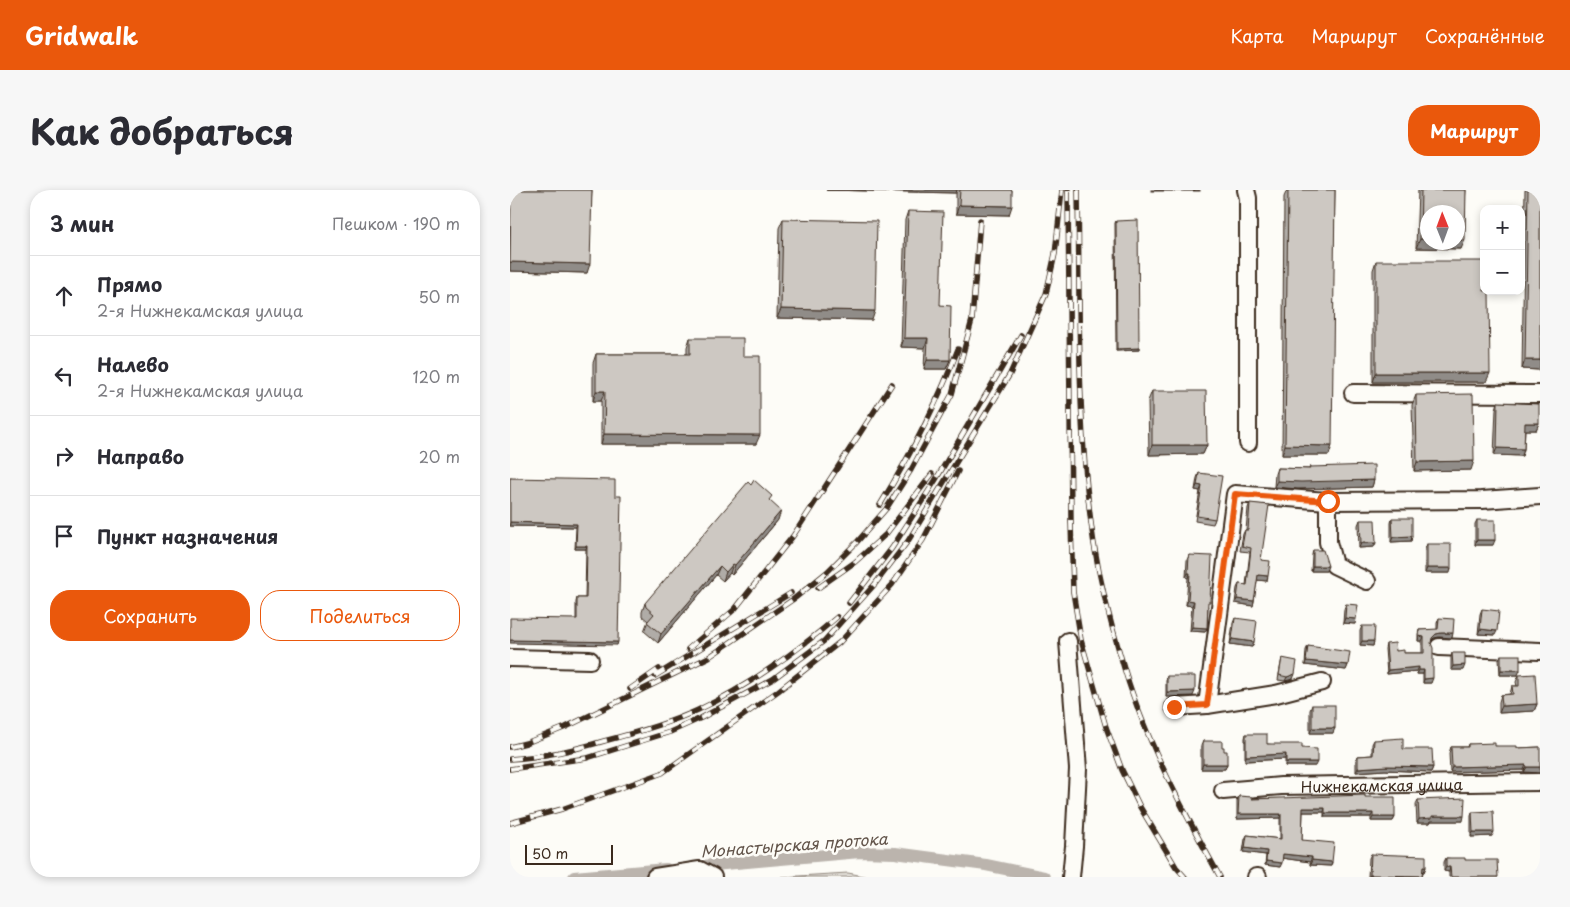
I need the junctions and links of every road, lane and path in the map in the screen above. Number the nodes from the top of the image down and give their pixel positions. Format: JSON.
{"nodes":[{"id":1,"x":1246,"y":190,"type":"edge"},
{"id":2,"x":1353,"y":393,"type":"dead end"},
{"id":3,"x":1540,"y":394,"type":"edge"},
{"id":4,"x":1248,"y":443,"type":"dead end"},
{"id":5,"x":1540,"y":496,"type":"edge"},
{"id":6,"x":1328,"y":501,"type":"junction"},
{"id":7,"x":1367,"y":582,"type":"dead end"},
{"id":8,"x":1068,"y":641,"type":"dead end"},
{"id":9,"x":1439,"y":647,"type":"dead end"},
{"id":10,"x":1540,"y":651,"type":"edge"},
{"id":11,"x":510,"y":658,"type":"edge"},
{"id":12,"x":590,"y":660,"type":"dead end"},
{"id":13,"x":1322,"y":682,"type":"dead end"},
{"id":14,"x":1207,"y":705,"type":"junction"},
{"id":15,"x":1174,"y":707,"type":"dead end"},
{"id":16,"x":1540,"y":782,"type":"edge"},
{"id":17,"x":1223,"y":791,"type":"dead end"},
{"id":18,"x":655,"y":877,"type":"edge"},
{"id":19,"x":713,"y":877,"type":"edge"},
{"id":20,"x":1071,"y":877,"type":"edge"}],
"edges":[{"from":1,"to":4,"type":"street"},
{"from":2,"to":3,"type":"street"},
{"from":5,"to":6,"type":"street"},
{"from":6,"to":7,"type":"street"},
{"from":6,"to":14,"type":"street"},
{"from":8,"to":20,"type":"street"},
{"from":9,"to":10,"type":"street"},
{"from":11,"to":12,"type":"street"},
{"from":13,"to":14,"type":"street"},
{"from":14,"to":15,"type":"street"},
{"from":16,"to":17,"type":"street","name":"Нижнекамская улица"},
{"from":18,"to":19,"type":"street"}]}
